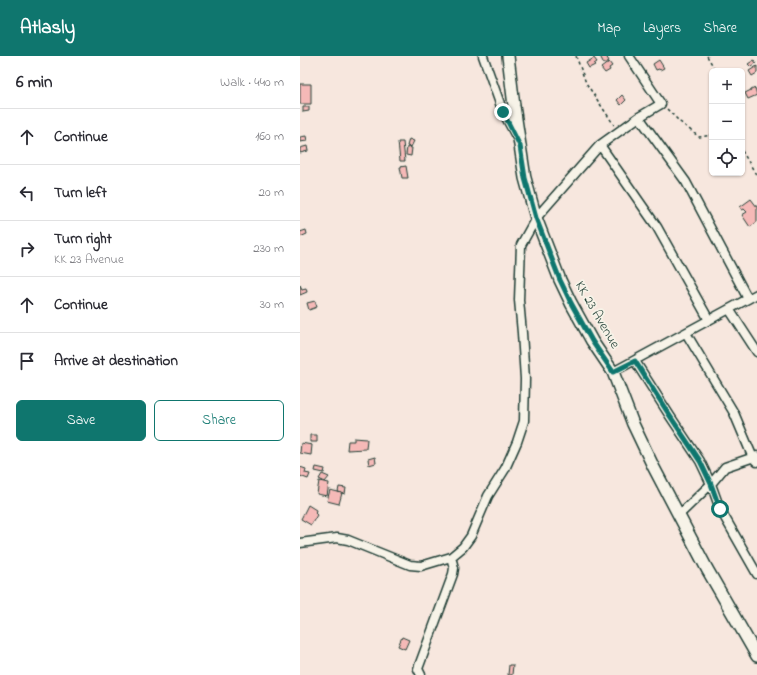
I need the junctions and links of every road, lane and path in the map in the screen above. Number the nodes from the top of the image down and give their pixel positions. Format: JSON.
{"nodes":[{"id":1,"x":483,"y":56,"type":"edge"},
{"id":2,"x":508,"y":56,"type":"edge"},
{"id":3,"x":576,"y":56,"type":"edge"},
{"id":4,"x":629,"y":56,"type":"edge"},
{"id":5,"x":707,"y":56,"type":"edge"},
{"id":6,"x":714,"y":68,"type":"edge"},
{"id":7,"x":661,"y":104,"type":"junction"},
{"id":8,"x":639,"y":117,"type":"junction"},
{"id":9,"x":618,"y":132,"type":"junction"},
{"id":10,"x":709,"y":135,"type":"edge"},
{"id":11,"x":600,"y":145,"type":"junction"},
{"id":12,"x":520,"y":146,"type":"junction"},
{"id":13,"x":745,"y":156,"type":"edge"},
{"id":14,"x":757,"y":176,"type":"edge"},
{"id":15,"x":536,"y":218,"type":"junction"},
{"id":16,"x":757,"y":294,"type":"edge"},
{"id":17,"x":748,"y":299,"type":"junction"},
{"id":18,"x":729,"y":309,"type":"junction"},
{"id":19,"x":709,"y":320,"type":"junction"},
{"id":20,"x":686,"y":333,"type":"junction"},
{"id":21,"x":757,"y":352,"type":"edge"},
{"id":22,"x":635,"y":361,"type":"junction"},
{"id":23,"x":613,"y":372,"type":"junction"},
{"id":24,"x":756,"y":458,"type":"edge"},
{"id":25,"x":711,"y":484,"type":"junction"},
{"id":26,"x":679,"y":515,"type":"junction"},
{"id":27,"x":300,"y":543,"type":"edge"},
{"id":28,"x":451,"y":557,"type":"junction"},
{"id":29,"x":757,"y":574,"type":"edge"},
{"id":30,"x":757,"y":656,"type":"edge"},
{"id":31,"x":421,"y":675,"type":"edge"}],
"edges":[{"from":1,"to":12,"type":"street"},
{"from":2,"to":12,"type":"main road","name":"KK 23 Avenue"},
{"from":3,"to":9,"type":"path"},
{"from":4,"to":7,"type":"street"},
{"from":5,"to":6,"type":"path"},
{"from":7,"to":8,"type":"street"},
{"from":7,"to":10,"type":"path"},
{"from":8,"to":9,"type":"street"},
{"from":8,"to":17,"type":"street"},
{"from":9,"to":11,"type":"street"},
{"from":11,"to":15,"type":"street"},
{"from":11,"to":19,"type":"street"},
{"from":12,"to":15,"type":"main road","name":"KK 23 Avenue"},
{"from":13,"to":14,"type":"path"},
{"from":15,"to":23,"type":"main road","name":"KK 23 Avenue"},
{"from":15,"to":28,"type":"street"},
{"from":16,"to":17,"type":"street"},
{"from":17,"to":18,"type":"street"},
{"from":18,"to":19,"type":"street"},
{"from":18,"to":21,"type":"street"},
{"from":19,"to":20,"type":"street"},
{"from":20,"to":22,"type":"street"},
{"from":20,"to":24,"type":"street"},
{"from":22,"to":23,"type":"street"},
{"from":22,"to":25,"type":"street"},
{"from":23,"to":26,"type":"main road","name":"KK 23 Avenue"},
{"from":24,"to":25,"type":"street"},
{"from":25,"to":26,"type":"street"},
{"from":25,"to":29,"type":"street"},
{"from":26,"to":30,"type":"main road","name":"KK 23 Avenue"},
{"from":27,"to":28,"type":"street"},
{"from":28,"to":31,"type":"street"}]}
